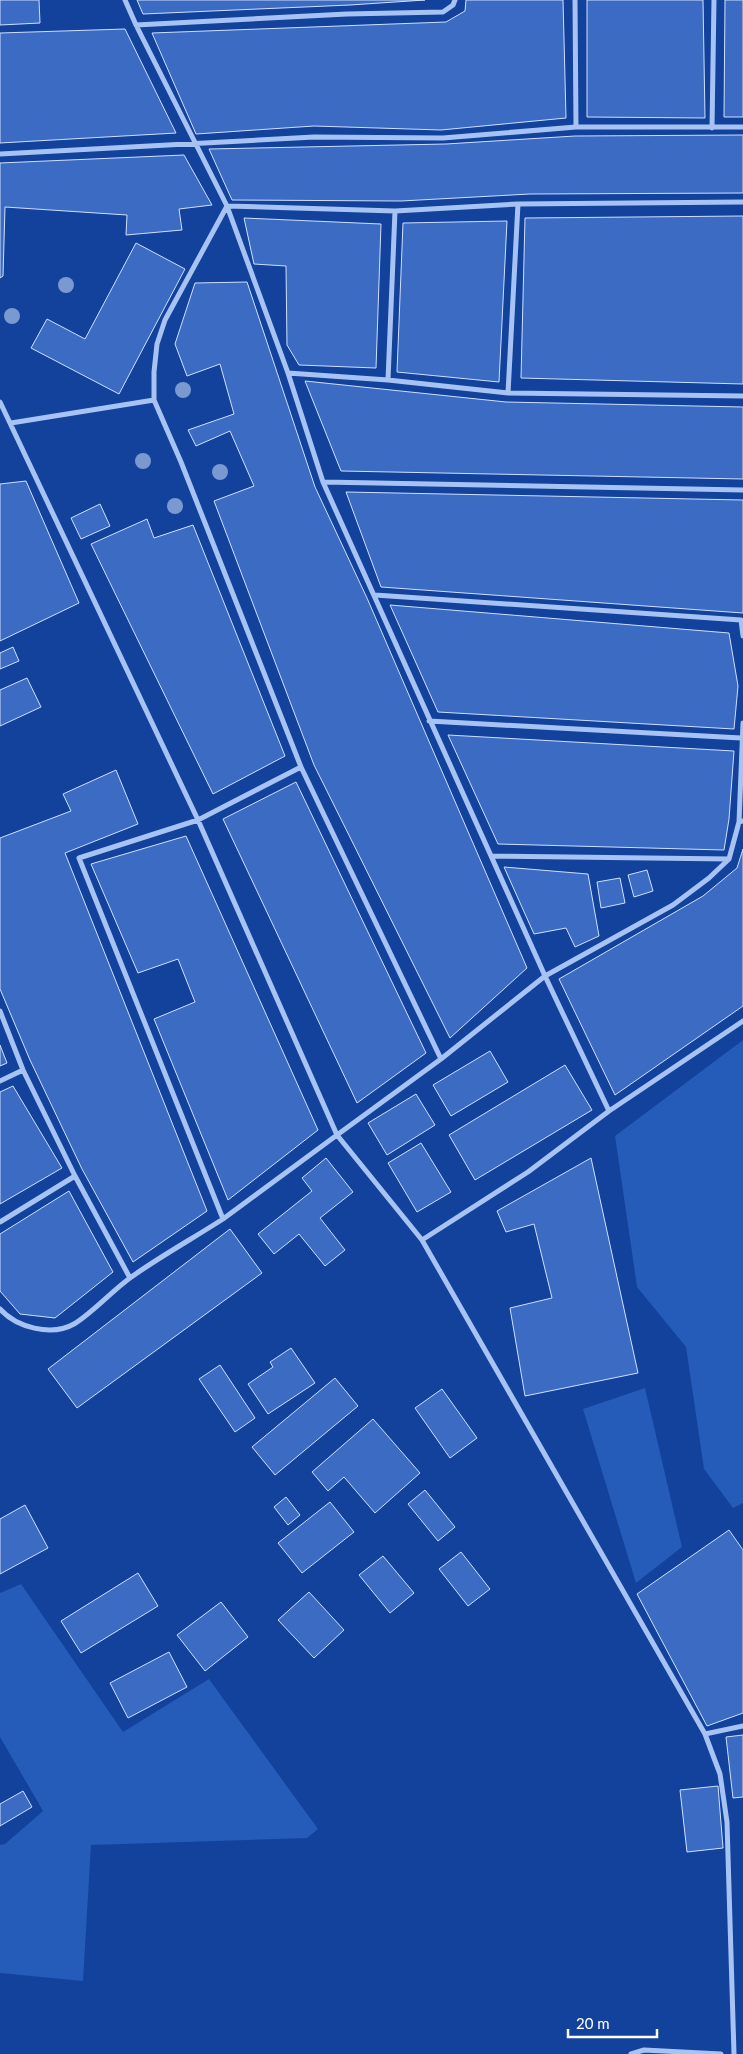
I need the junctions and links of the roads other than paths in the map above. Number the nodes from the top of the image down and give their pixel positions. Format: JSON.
{"nodes":[{"id":1,"x":125,"y":0,"type":"edge"},
{"id":2,"x":455,"y":0,"type":"edge"},
{"id":3,"x":575,"y":0,"type":"edge"},
{"id":4,"x":714,"y":0,"type":"edge"},
{"id":5,"x":136,"y":26,"type":"junction"},
{"id":6,"x":576,"y":127,"type":"junction"},
{"id":7,"x":743,"y":127,"type":"edge"},
{"id":8,"x":712,"y":128,"type":"junction"},
{"id":9,"x":193,"y":142,"type":"junction"},
{"id":10,"x":0,"y":154,"type":"edge"},
{"id":11,"x":743,"y":202,"type":"edge"},
{"id":12,"x":518,"y":204,"type":"junction"},
{"id":13,"x":227,"y":206,"type":"junction"},
{"id":14,"x":395,"y":211,"type":"junction"},
{"id":15,"x":288,"y":373,"type":"junction"},
{"id":16,"x":388,"y":380,"type":"junction"},
{"id":17,"x":508,"y":393,"type":"junction"},
{"id":18,"x":743,"y":396,"type":"edge"},
{"id":19,"x":154,"y":400,"type":"junction"},
{"id":20,"x":0,"y":402,"type":"edge"},
{"id":21,"x":11,"y":423,"type":"junction"},
{"id":22,"x":323,"y":482,"type":"junction"},
{"id":23,"x":743,"y":490,"type":"edge"},
{"id":24,"x":375,"y":595,"type":"junction"},
{"id":25,"x":743,"y":636,"type":"edge"},
{"id":26,"x":429,"y":721,"type":"junction"},
{"id":27,"x":743,"y":723,"type":"edge"},
{"id":28,"x":741,"y":738,"type":"junction"},
{"id":29,"x":301,"y":767,"type":"junction"},
{"id":30,"x":198,"y":820,"type":"junction"},
{"id":31,"x":741,"y":822,"type":"edge"},
{"id":32,"x":492,"y":856,"type":"junction"},
{"id":33,"x":728,"y":859,"type":"junction"},
{"id":34,"x":545,"y":976,"type":"junction"},
{"id":35,"x":0,"y":1011,"type":"edge"},
{"id":36,"x":743,"y":1021,"type":"edge"},
{"id":37,"x":441,"y":1059,"type":"junction"},
{"id":38,"x":23,"y":1070,"type":"junction"},
{"id":39,"x":0,"y":1081,"type":"edge"},
{"id":40,"x":609,"y":1111,"type":"junction"},
{"id":41,"x":336,"y":1135,"type":"junction"},
{"id":42,"x":75,"y":1176,"type":"junction"},
{"id":43,"x":223,"y":1219,"type":"junction"},
{"id":44,"x":0,"y":1222,"type":"edge"},
{"id":45,"x":422,"y":1240,"type":"junction"},
{"id":46,"x":130,"y":1278,"type":"junction"},
{"id":47,"x":0,"y":1309,"type":"edge"},
{"id":48,"x":743,"y":1726,"type":"edge"},
{"id":49,"x":705,"y":1734,"type":"junction"},
{"id":50,"x":630,"y":2054,"type":"edge"},
{"id":51,"x":721,"y":2054,"type":"edge"},
{"id":52,"x":734,"y":2054,"type":"edge"}],
"edges":[{"from":1,"to":5,"type":"street"},
{"from":2,"to":5,"type":"street"},
{"from":3,"to":6,"type":"street"},
{"from":4,"to":8,"type":"street"},
{"from":5,"to":9,"type":"street"},
{"from":6,"to":8,"type":"street"},
{"from":6,"to":9,"type":"street"},
{"from":7,"to":8,"type":"street"},
{"from":9,"to":10,"type":"street"},
{"from":9,"to":13,"type":"street"},
{"from":11,"to":12,"type":"street"},
{"from":12,"to":14,"type":"street"},
{"from":12,"to":17,"type":"street"},
{"from":13,"to":14,"type":"street"},
{"from":13,"to":15,"type":"street"},
{"from":13,"to":19,"type":"street"},
{"from":14,"to":16,"type":"street"},
{"from":15,"to":16,"type":"street"},
{"from":15,"to":22,"type":"street"},
{"from":16,"to":17,"type":"street"},
{"from":17,"to":18,"type":"street"},
{"from":19,"to":21,"type":"street"},
{"from":19,"to":29,"type":"street"},
{"from":20,"to":21,"type":"street"},
{"from":21,"to":30,"type":"street"},
{"from":22,"to":23,"type":"street"},
{"from":22,"to":24,"type":"street"},
{"from":24,"to":25,"type":"street"},
{"from":24,"to":26,"type":"street"},
{"from":26,"to":28,"type":"street"},
{"from":26,"to":32,"type":"street"},
{"from":27,"to":28,"type":"street"},
{"from":28,"to":31,"type":"street"},
{"from":29,"to":30,"type":"street"},
{"from":29,"to":37,"type":"street"},
{"from":30,"to":41,"type":"street"},
{"from":30,"to":43,"type":"street"},
{"from":31,"to":33,"type":"street"},
{"from":32,"to":33,"type":"street"},
{"from":32,"to":34,"type":"street"},
{"from":33,"to":34,"type":"street"},
{"from":34,"to":37,"type":"street"},
{"from":34,"to":40,"type":"street"},
{"from":35,"to":38,"type":"street"},
{"from":36,"to":40,"type":"street"},
{"from":37,"to":41,"type":"street"},
{"from":38,"to":39,"type":"street"},
{"from":38,"to":42,"type":"street"},
{"from":40,"to":45,"type":"street"},
{"from":41,"to":43,"type":"street"},
{"from":41,"to":45,"type":"street"},
{"from":42,"to":44,"type":"street"},
{"from":42,"to":46,"type":"street"},
{"from":43,"to":46,"type":"street"},
{"from":45,"to":49,"type":"street"},
{"from":46,"to":47,"type":"street"},
{"from":48,"to":49,"type":"street"},
{"from":49,"to":52,"type":"street"},
{"from":50,"to":51,"type":"street"}]}
